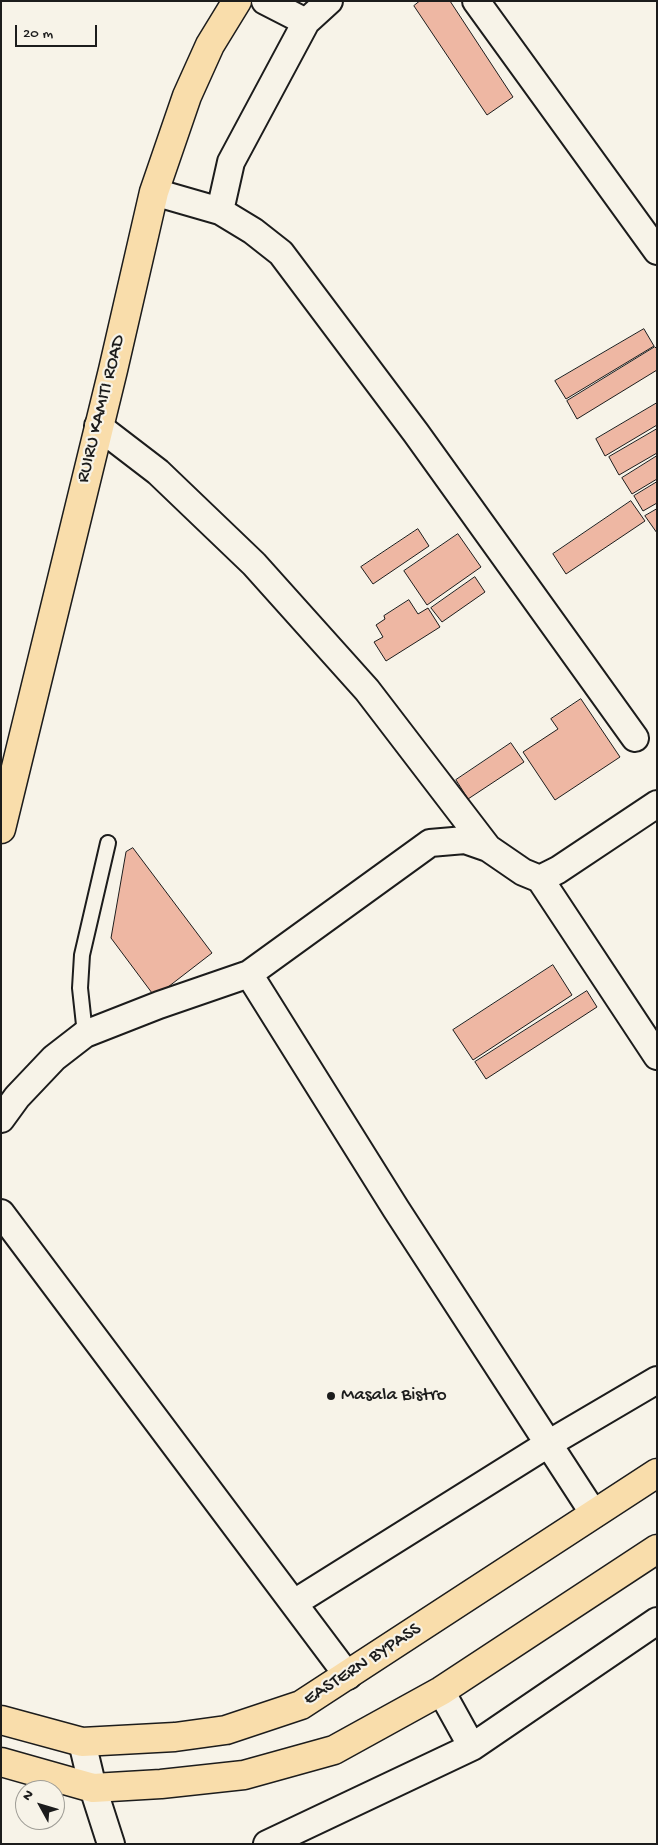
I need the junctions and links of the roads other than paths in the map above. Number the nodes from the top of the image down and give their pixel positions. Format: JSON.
{"nodes":[{"id":1,"x":237,"y":1,"type":"edge"},
{"id":2,"x":265,"y":1,"type":"edge"},
{"id":3,"x":329,"y":1,"type":"edge"},
{"id":4,"x":476,"y":1,"type":"edge"},
{"id":5,"x":306,"y":22,"type":"junction"},
{"id":6,"x":154,"y":192,"type":"junction"},
{"id":7,"x":220,"y":211,"type":"junction"},
{"id":8,"x":657,"y":251,"type":"edge"},
{"id":9,"x":98,"y":426,"type":"junction"},
{"id":10,"x":635,"y":738,"type":"dead end"},
{"id":11,"x":657,"y":804,"type":"edge"},
{"id":12,"x":1,"y":830,"type":"edge"},
{"id":13,"x":108,"y":843,"type":"dead end"},
{"id":14,"x":488,"y":848,"type":"junction"},
{"id":15,"x":540,"y":879,"type":"junction"},
{"id":16,"x":249,"y":974,"type":"junction"},
{"id":17,"x":85,"y":1034,"type":"junction"},
{"id":18,"x":657,"y":1056,"type":"edge"},
{"id":19,"x":1,"y":1119,"type":"edge"},
{"id":20,"x":1,"y":1212,"type":"edge"},
{"id":21,"x":657,"y":1380,"type":"edge"},
{"id":22,"x":548,"y":1444,"type":"junction"},
{"id":23,"x":657,"y":1473,"type":"edge"},
{"id":24,"x":594,"y":1514,"type":"junction"},
{"id":25,"x":657,"y":1550,"type":"edge"},
{"id":26,"x":294,"y":1603,"type":"junction"},
{"id":27,"x":657,"y":1621,"type":"edge"},
{"id":28,"x":348,"y":1676,"type":"junction"},
{"id":29,"x":441,"y":1692,"type":"junction"},
{"id":30,"x":1,"y":1720,"type":"edge"},
{"id":31,"x":82,"y":1742,"type":"junction"},
{"id":32,"x":472,"y":1747,"type":"junction"},
{"id":33,"x":1,"y":1762,"type":"edge"},
{"id":34,"x":93,"y":1788,"type":"junction"},
{"id":35,"x":110,"y":1844,"type":"edge"},
{"id":36,"x":267,"y":1844,"type":"edge"}],
"edges":[{"from":1,"to":6,"type":"main road","name":"RUIRU KAMITI ROAD"},
{"from":2,"to":5,"type":"street"},
{"from":3,"to":5,"type":"street"},
{"from":4,"to":8,"type":"street"},
{"from":5,"to":7,"type":"street"},
{"from":6,"to":7,"type":"street"},
{"from":6,"to":9,"type":"main road","name":"RUIRU KAMITI ROAD"},
{"from":7,"to":10,"type":"street"},
{"from":9,"to":12,"type":"main road","name":"RUIRU KAMITI ROAD"},
{"from":9,"to":14,"type":"street"},
{"from":11,"to":15,"type":"street"},
{"from":13,"to":17,"type":"lane"},
{"from":14,"to":15,"type":"street"},
{"from":14,"to":16,"type":"street"},
{"from":15,"to":18,"type":"street"},
{"from":16,"to":17,"type":"street"},
{"from":16,"to":22,"type":"street"},
{"from":17,"to":19,"type":"street"},
{"from":20,"to":26,"type":"street"},
{"from":21,"to":22,"type":"street"},
{"from":22,"to":24,"type":"street"},
{"from":22,"to":26,"type":"street"},
{"from":23,"to":24,"type":"main road","name":"EASTERN BYPASS"},
{"from":24,"to":28,"type":"main road","name":"EASTERN BYPASS"},
{"from":25,"to":29,"type":"main road"},
{"from":26,"to":28,"type":"street"},
{"from":27,"to":32,"type":"street"},
{"from":28,"to":31,"type":"main road","name":"EASTERN BYPASS"},
{"from":29,"to":32,"type":"street"},
{"from":29,"to":34,"type":"main road"},
{"from":30,"to":31,"type":"main road","name":"EASTERN BYPASS"},
{"from":31,"to":34,"type":"street"},
{"from":32,"to":36,"type":"street"},
{"from":33,"to":34,"type":"main road"},
{"from":34,"to":35,"type":"street"}]}
